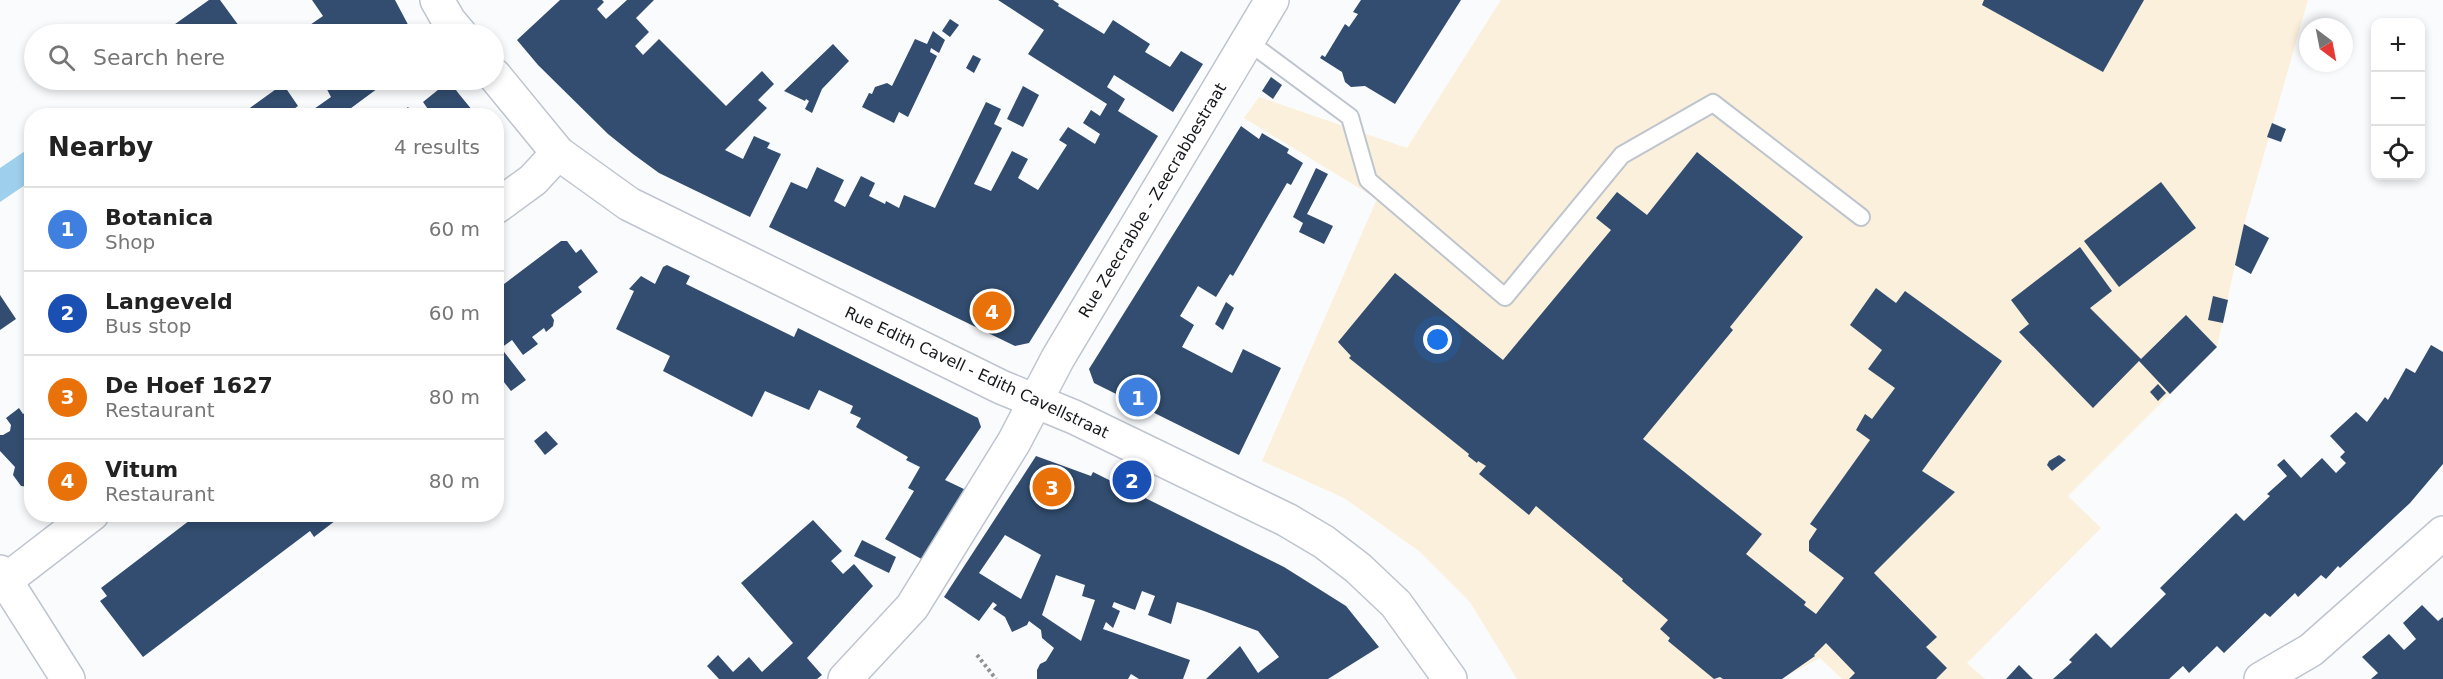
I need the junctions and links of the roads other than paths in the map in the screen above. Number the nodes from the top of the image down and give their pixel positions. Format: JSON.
{"nodes":[{"id":1,"x":438,"y":0,"type":"edge"},
{"id":2,"x":1272,"y":0,"type":"edge"},
{"id":3,"x":452,"y":24,"type":"edge"},
{"id":4,"x":1246,"y":40,"type":"junction"},
{"id":5,"x":504,"y":87,"type":"edge"},
{"id":6,"x":558,"y":153,"type":"junction"},
{"id":7,"x":504,"y":201,"type":"edge"},
{"id":8,"x":1861,"y":217,"type":"dead end"},
{"id":9,"x":1035,"y":401,"type":"junction"},
{"id":10,"x":80,"y":522,"type":"edge"},
{"id":11,"x":2443,"y":533,"type":"edge"},
{"id":12,"x":2,"y":576,"type":"edge"},
{"id":13,"x":68,"y":679,"type":"edge"},
{"id":14,"x":845,"y":679,"type":"edge"},
{"id":15,"x":1450,"y":679,"type":"edge"},
{"id":16,"x":2261,"y":679,"type":"edge"}],
"edges":[{"from":1,"to":3,"type":"street"},
{"from":2,"to":4,"type":"street","name":"Rue Zeecrabbe - Zeecrabbestraat"},
{"from":4,"to":8,"type":"lane"},
{"from":4,"to":9,"type":"street","name":"Rue Zeecrabbe - Zeecrabbestraat"},
{"from":5,"to":6,"type":"street","name":"Rue Edith Cavell - Edith Cavellstraat"},
{"from":6,"to":7,"type":"street"},
{"from":6,"to":9,"type":"street","name":"Rue Edith Cavell - Edith Cavellstraat"},
{"from":9,"to":14,"type":"street","name":"Rue Zeecrabbe - Zeecrabbestraat"},
{"from":9,"to":15,"type":"street","name":"Rue Edith Cavell - Edith Cavellstraat"},
{"from":10,"to":12,"type":"street"},
{"from":11,"to":16,"type":"street"},
{"from":12,"to":13,"type":"street"}]}
